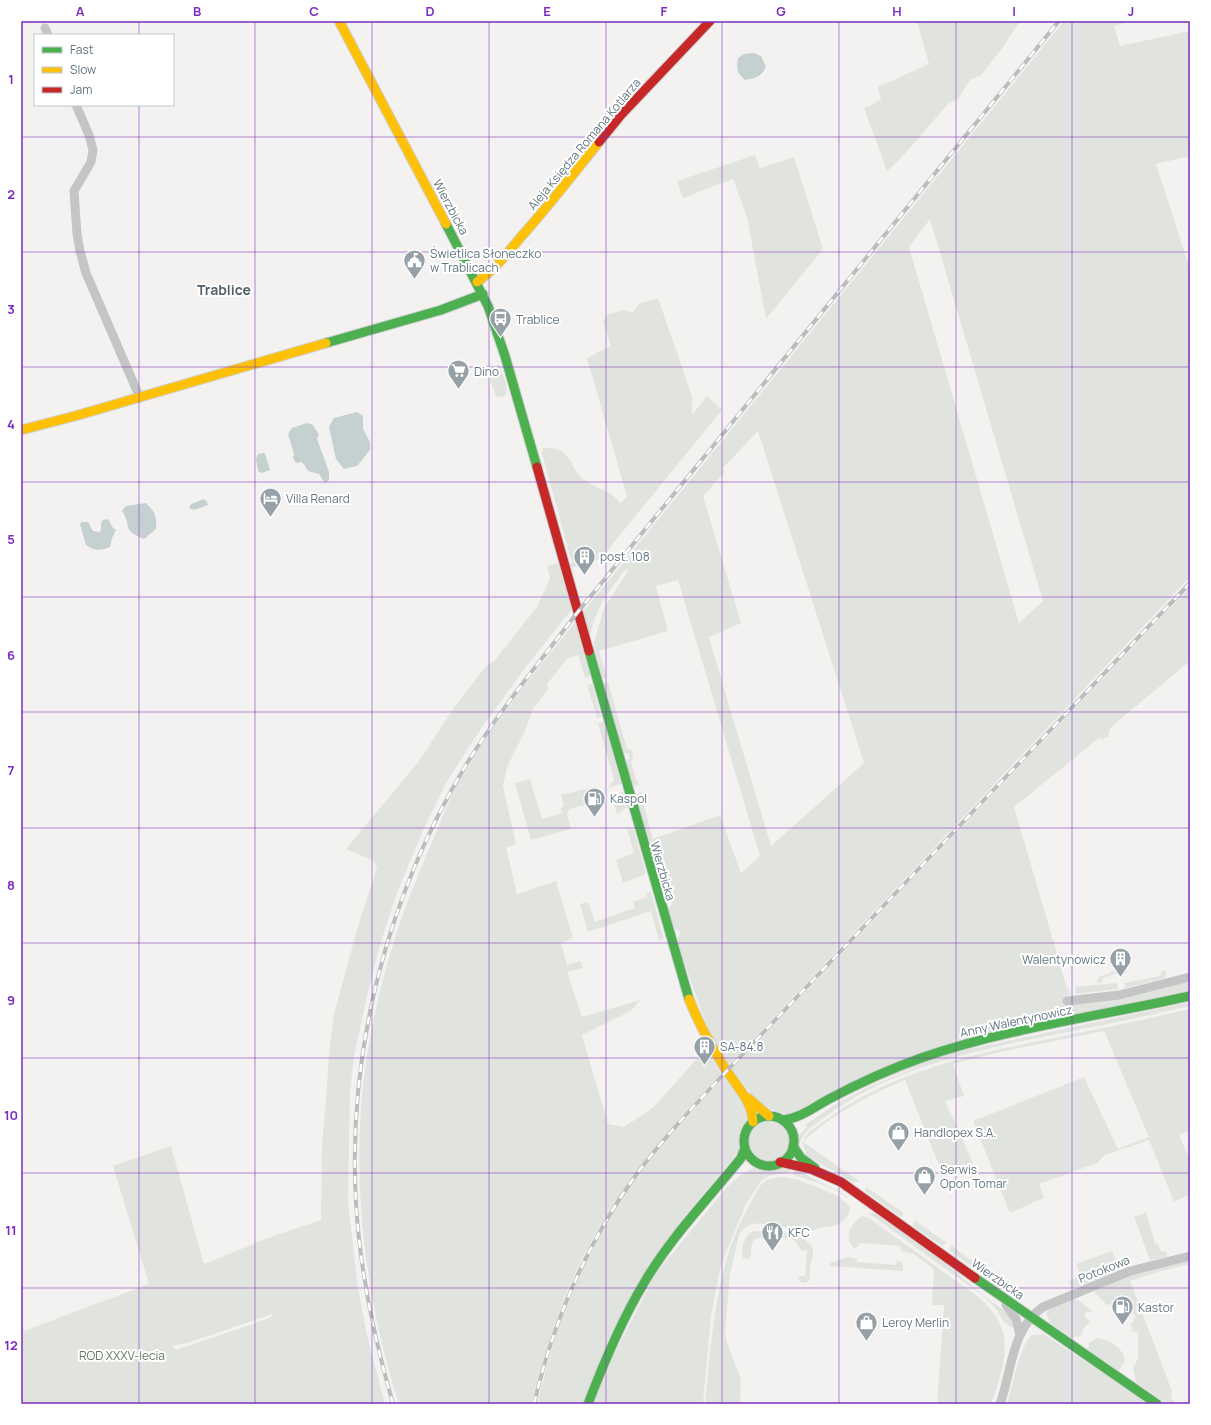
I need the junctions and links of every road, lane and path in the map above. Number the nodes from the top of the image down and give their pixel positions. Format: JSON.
{"nodes":[{"id":1,"x":339,"y":21,"type":"edge"},
{"id":2,"x":710,"y":21,"type":"edge"},
{"id":3,"x":76,"y":106,"type":"edge"},
{"id":4,"x":477,"y":282,"type":"junction"},
{"id":5,"x":483,"y":294,"type":"junction"},
{"id":6,"x":140,"y":398,"type":"junction"},
{"id":7,"x":21,"y":430,"type":"edge"},
{"id":8,"x":1190,"y":977,"type":"edge"},
{"id":9,"x":1190,"y":996,"type":"edge"},
{"id":10,"x":1067,"y":1001,"type":"dead end"},
{"id":11,"x":854,"y":1088,"type":"junction"},
{"id":12,"x":743,"y":1093,"type":"junction"},
{"id":13,"x":769,"y":1116,"type":"junction"},
{"id":14,"x":783,"y":1120,"type":"junction"},
{"id":15,"x":753,"y":1122,"type":"junction"},
{"id":16,"x":793,"y":1136,"type":"junction"},
{"id":17,"x":793,"y":1146,"type":"junction"},
{"id":18,"x":745,"y":1148,"type":"junction"},
{"id":19,"x":780,"y":1162,"type":"junction"},
{"id":20,"x":758,"y":1163,"type":"junction"},
{"id":21,"x":825,"y":1174,"type":"junction"},
{"id":22,"x":716,"y":1189,"type":"junction"},
{"id":23,"x":1190,"y":1256,"type":"edge"},
{"id":24,"x":999,"y":1296,"type":"junction"},
{"id":25,"x":1032,"y":1318,"type":"junction"},
{"id":26,"x":1020,"y":1335,"type":"junction"},
{"id":27,"x":588,"y":1404,"type":"edge"},
{"id":28,"x":1000,"y":1404,"type":"edge"},
{"id":29,"x":1157,"y":1404,"type":"edge"}],
"edges":[{"from":1,"to":4,"type":"main road","name":"Wierzbicka"},
{"from":2,"to":4,"type":"main road","name":"Aleja Księdza Romana Kotlarza"},
{"from":3,"to":6,"type":"street"},
{"from":4,"to":5,"type":"main road","name":"Wierzbicka"},
{"from":5,"to":6,"type":"main road"},
{"from":5,"to":12,"type":"main road","name":"Wierzbicka"},
{"from":6,"to":7,"type":"main road"},
{"from":8,"to":10,"type":"street"},
{"from":9,"to":11,"type":"main road","name":"Anny Walentynowicz"},
{"from":11,"to":14,"type":"main road","name":"Anny Walentynowicz"},
{"from":11,"to":16,"type":"main road","name":"Anny Walentynowicz"},
{"from":12,"to":13,"type":"main road","name":"Wierzbicka"},
{"from":12,"to":15,"type":"main road","name":"Wierzbicka"},
{"from":13,"to":14,"type":"main road"},
{"from":13,"to":15,"type":"main road"},
{"from":14,"to":16,"type":"main road"},
{"from":15,"to":18,"type":"main road"},
{"from":16,"to":17,"type":"main road"},
{"from":17,"to":19,"type":"main road"},
{"from":17,"to":21,"type":"main road","name":"Wierzbicka"},
{"from":18,"to":20,"type":"main road"},
{"from":18,"to":22,"type":"main road"},
{"from":19,"to":20,"type":"main road"},
{"from":19,"to":21,"type":"main road","name":"Wierzbicka"},
{"from":20,"to":22,"type":"main road"},
{"from":21,"to":24,"type":"main road","name":"Wierzbicka"},
{"from":22,"to":27,"type":"main road"},
{"from":23,"to":25,"type":"street","name":"Potokowa"},
{"from":24,"to":25,"type":"main road","name":"Wierzbicka"},
{"from":24,"to":26,"type":"street"},
{"from":25,"to":26,"type":"street","name":"Potokowa"},
{"from":25,"to":29,"type":"main road","name":"Wierzbicka"},
{"from":26,"to":28,"type":"street","name":"Potokowa"}]}
